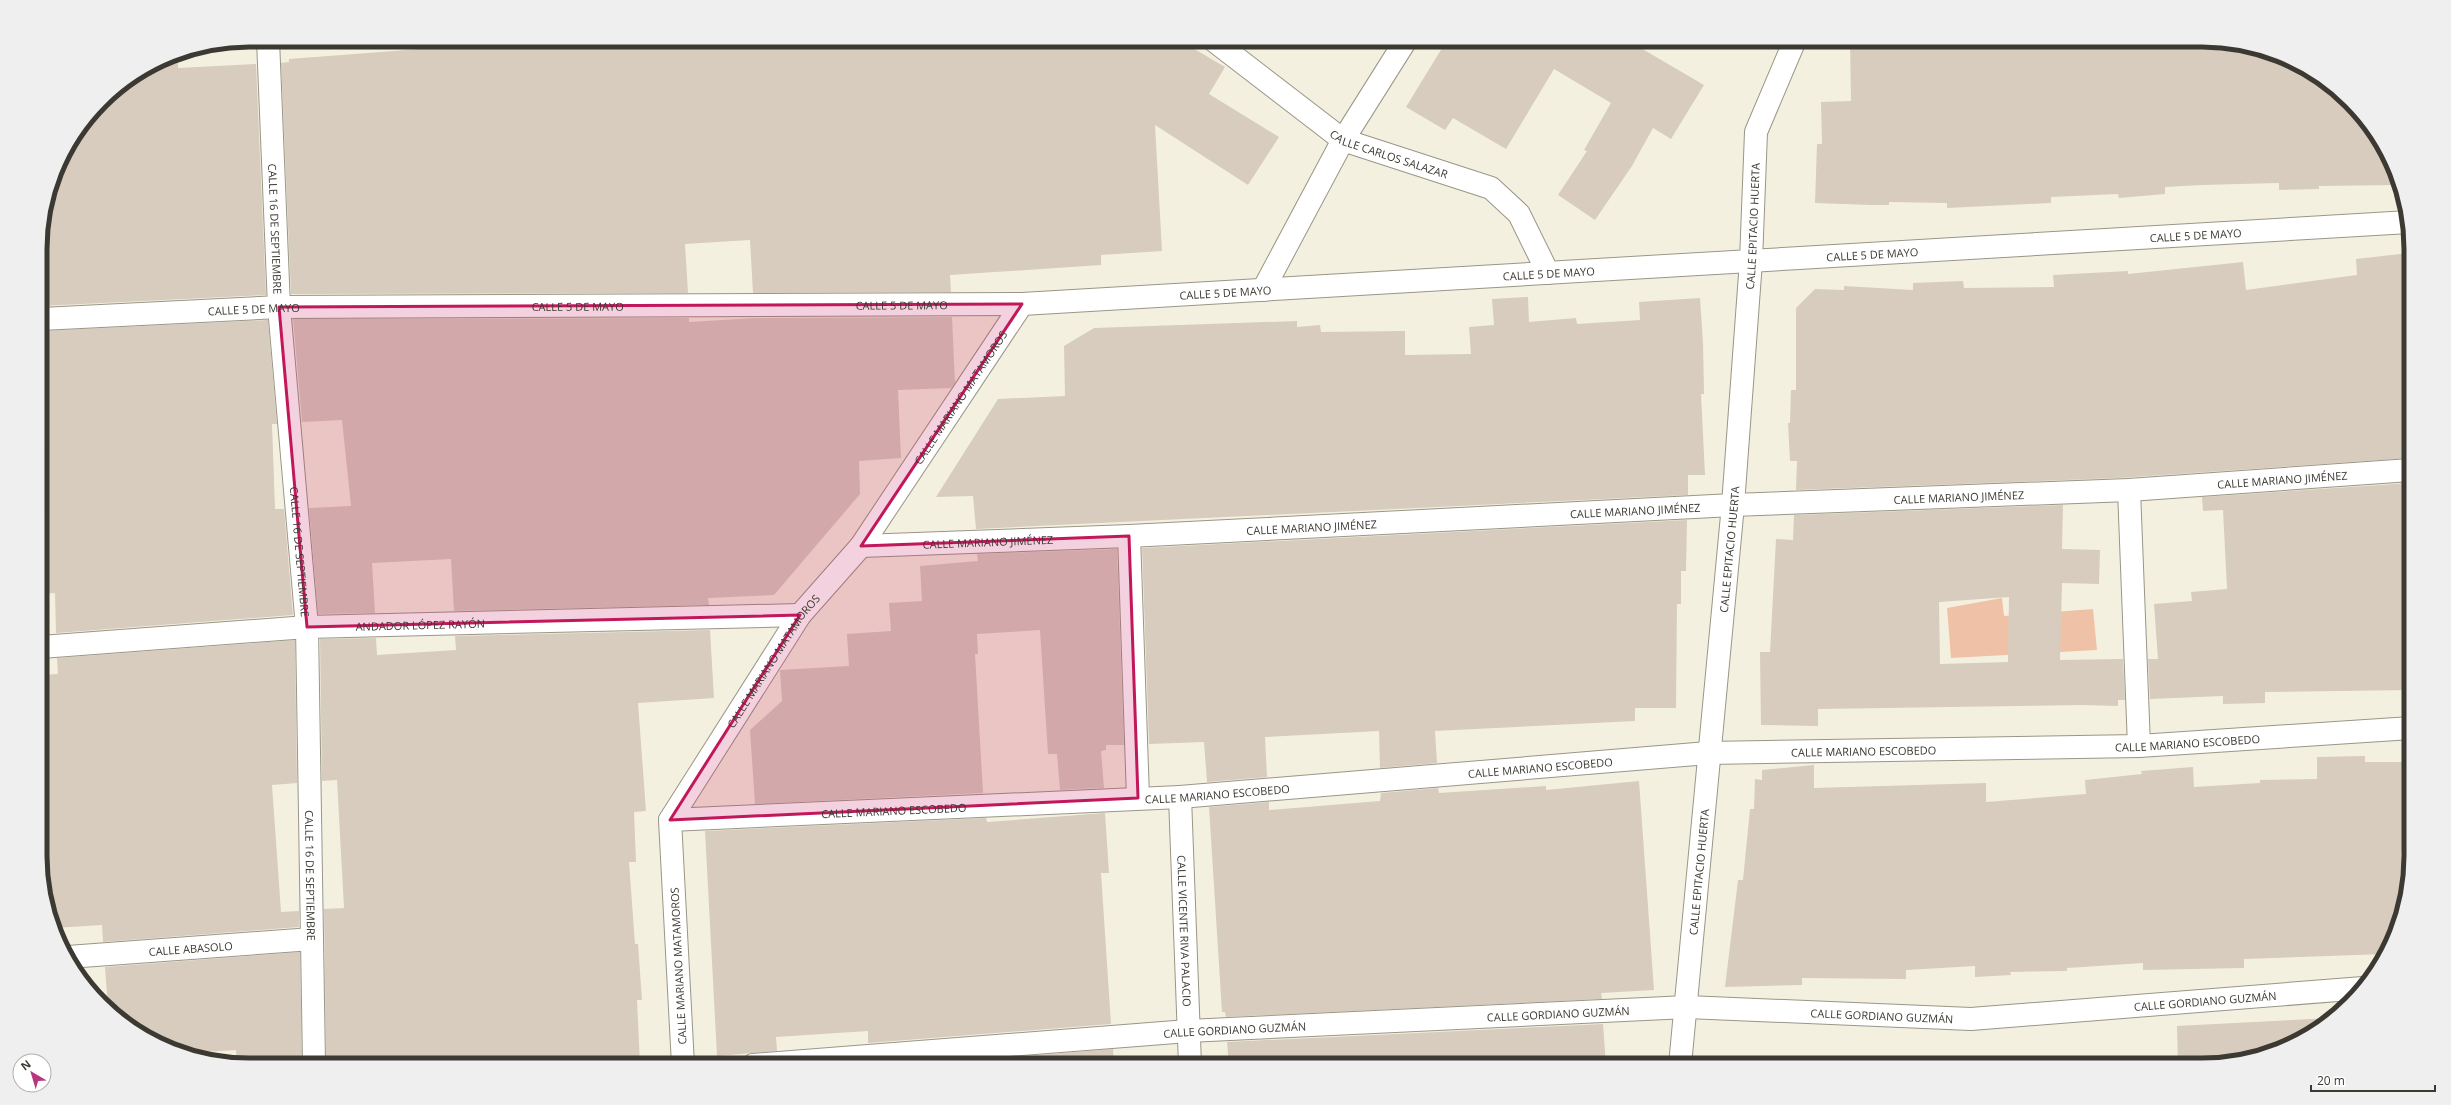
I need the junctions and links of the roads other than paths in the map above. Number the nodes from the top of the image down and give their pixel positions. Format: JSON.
{"nodes":[{"id":1,"x":268,"y":47,"type":"edge"},
{"id":2,"x":1222,"y":47,"type":"edge"},
{"id":3,"x":1402,"y":47,"type":"edge"},
{"id":4,"x":1792,"y":47,"type":"edge"},
{"id":5,"x":1343,"y":140,"type":"junction"},
{"id":6,"x":2402,"y":222,"type":"edge"},
{"id":7,"x":1751,"y":261,"type":"junction"},
{"id":8,"x":1548,"y":273,"type":"junction"},
{"id":9,"x":1263,"y":290,"type":"junction"},
{"id":10,"x":1022,"y":304,"type":"junction"},
{"id":11,"x":279,"y":307,"type":"junction"},
{"id":12,"x":47,"y":319,"type":"edge"},
{"id":13,"x":2404,"y":470,"type":"edge"},
{"id":14,"x":2128,"y":490,"type":"junction"},
{"id":15,"x":1733,"y":505,"type":"junction"},
{"id":16,"x":1129,"y":536,"type":"junction"},
{"id":17,"x":861,"y":546,"type":"junction"},
{"id":18,"x":800,"y":615,"type":"junction"},
{"id":19,"x":307,"y":627,"type":"junction"},
{"id":20,"x":47,"y":647,"type":"edge"},
{"id":21,"x":2404,"y":728,"type":"edge"},
{"id":22,"x":2139,"y":746,"type":"junction"},
{"id":23,"x":1708,"y":752,"type":"junction"},
{"id":24,"x":1180,"y":797,"type":"junction"},
{"id":25,"x":1138,"y":798,"type":"junction"},
{"id":26,"x":670,"y":820,"type":"junction"},
{"id":27,"x":312,"y":939,"type":"junction"},
{"id":28,"x":74,"y":957,"type":"edge"},
{"id":29,"x":2354,"y":989,"type":"edge"},
{"id":30,"x":1687,"y":1007,"type":"junction"},
{"id":31,"x":1188,"y":1031,"type":"junction"},
{"id":32,"x":314,"y":1058,"type":"edge"},
{"id":33,"x":683,"y":1058,"type":"edge"},
{"id":34,"x":843,"y":1058,"type":"edge"},
{"id":35,"x":1190,"y":1058,"type":"edge"},
{"id":36,"x":1681,"y":1058,"type":"edge"}],
"edges":[{"from":1,"to":11,"type":"street","name":"CALLE 16 DE SEPTIEMBRE"},
{"from":2,"to":5,"type":"street","name":"CALLE CARLOS SALAZAR"},
{"from":3,"to":5,"type":"street"},
{"from":4,"to":7,"type":"street","name":"CALLE EPITACIO HUERTA"},
{"from":5,"to":8,"type":"street","name":"CALLE CARLOS SALAZAR"},
{"from":5,"to":9,"type":"street"},
{"from":6,"to":7,"type":"street","name":"CALLE 5 DE MAYO"},
{"from":7,"to":8,"type":"street","name":"CALLE 5 DE MAYO"},
{"from":7,"to":15,"type":"street","name":"CALLE EPITACIO HUERTA"},
{"from":8,"to":9,"type":"street","name":"CALLE 5 DE MAYO"},
{"from":9,"to":10,"type":"street","name":"CALLE 5 DE MAYO"},
{"from":10,"to":11,"type":"street","name":"CALLE 5 DE MAYO"},
{"from":10,"to":17,"type":"street","name":"CALLE MARIANO MATAMOROS"},
{"from":11,"to":12,"type":"street","name":"CALLE 5 DE MAYO"},
{"from":11,"to":19,"type":"street","name":"CALLE 16 DE SEPTIEMBRE"},
{"from":13,"to":14,"type":"street","name":"CALLE MARIANO JIMÉNEZ"},
{"from":14,"to":15,"type":"street","name":"CALLE MARIANO JIMÉNEZ"},
{"from":14,"to":22,"type":"street"},
{"from":15,"to":16,"type":"street","name":"CALLE MARIANO JIMÉNEZ"},
{"from":15,"to":23,"type":"street","name":"CALLE EPITACIO HUERTA"},
{"from":16,"to":17,"type":"street","name":"CALLE MARIANO JIMÉNEZ"},
{"from":16,"to":25,"type":"street"},
{"from":17,"to":18,"type":"street","name":"CALLE MARIANO MATAMOROS"},
{"from":18,"to":19,"type":"street","name":"ANDADOR LÓPEZ RAYÓN"},
{"from":18,"to":26,"type":"street","name":"CALLE MARIANO MATAMOROS"},
{"from":19,"to":20,"type":"street","name":"ANDADOR LÓPEZ RAYÓN"},
{"from":19,"to":27,"type":"street","name":"CALLE 16 DE SEPTIEMBRE"},
{"from":21,"to":22,"type":"street","name":"CALLE MARIANO ESCOBEDO"},
{"from":22,"to":23,"type":"street","name":"CALLE MARIANO ESCOBEDO"},
{"from":23,"to":24,"type":"street","name":"CALLE MARIANO ESCOBEDO"},
{"from":23,"to":30,"type":"street","name":"CALLE EPITACIO HUERTA"},
{"from":24,"to":25,"type":"street","name":"CALLE MARIANO ESCOBEDO"},
{"from":24,"to":31,"type":"street","name":"CALLE VICENTE RIVA PALACIO"},
{"from":25,"to":26,"type":"street","name":"CALLE MARIANO ESCOBEDO"},
{"from":26,"to":33,"type":"street","name":"CALLE MARIANO MATAMOROS"},
{"from":27,"to":28,"type":"street","name":"CALLE ABASOLO"},
{"from":27,"to":32,"type":"street","name":"CALLE 16 DE SEPTIEMBRE"},
{"from":29,"to":30,"type":"street","name":"CALLE GORDIANO GUZMÁN"},
{"from":30,"to":31,"type":"street","name":"CALLE GORDIANO GUZMÁN"},
{"from":30,"to":36,"type":"street","name":"CALLE EPITACIO HUERTA"},
{"from":31,"to":34,"type":"street","name":"CALLE GORDIANO GUZMÁN"},
{"from":31,"to":35,"type":"street","name":"CALLE VICENTE RIVA PALACIO"}]}
